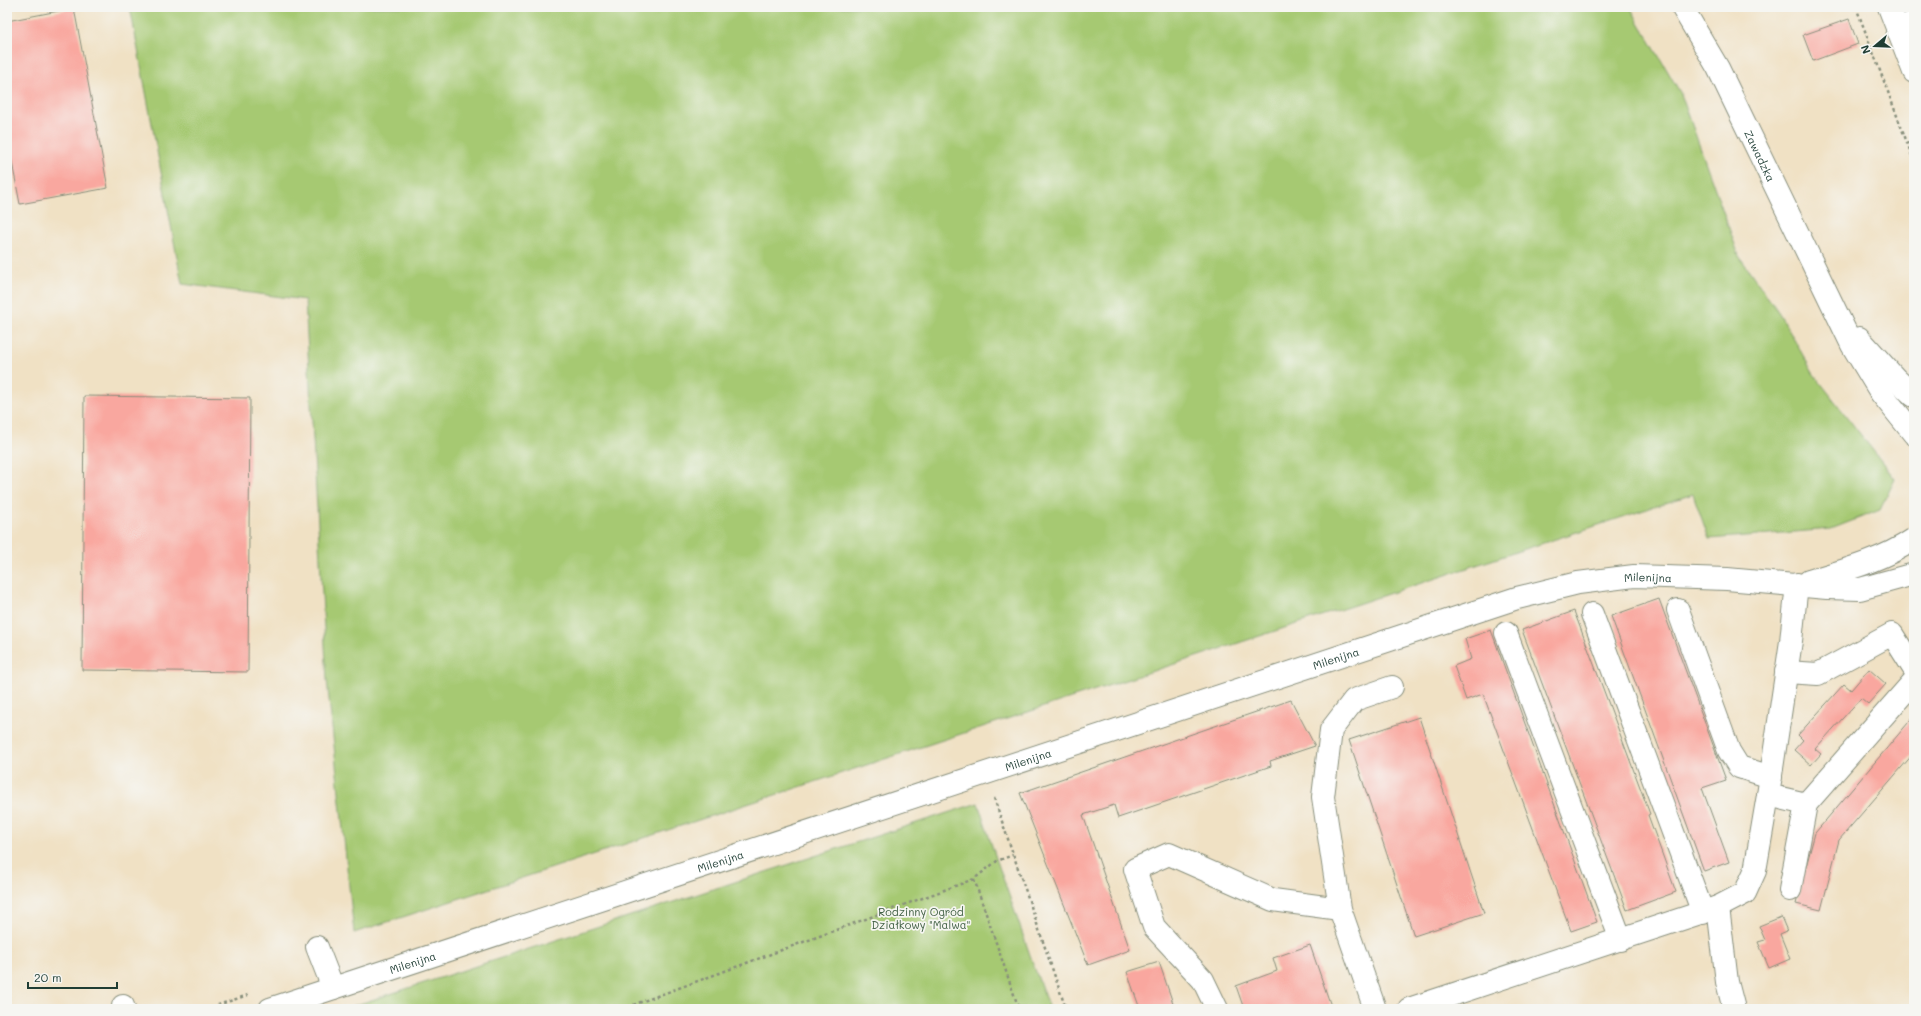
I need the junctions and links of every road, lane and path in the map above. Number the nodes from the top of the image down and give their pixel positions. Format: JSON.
{"nodes":[{"id":1,"x":1682,"y":7,"type":"edge"},
{"id":2,"x":1856,"y":7,"type":"edge"},
{"id":3,"x":1889,"y":7,"type":"edge"},
{"id":4,"x":1906,"y":26,"type":"edge"},
{"id":5,"x":1914,"y":72,"type":"edge"},
{"id":6,"x":1914,"y":161,"type":"edge"},
{"id":7,"x":1833,"y":306,"type":"junction"},
{"id":8,"x":1914,"y":396,"type":"edge"},
{"id":9,"x":1914,"y":434,"type":"edge"},
{"id":10,"x":1914,"y":539,"type":"edge"},
{"id":11,"x":1914,"y":574,"type":"edge"},
{"id":12,"x":1797,"y":584,"type":"junction"},
{"id":13,"x":1678,"y":610,"type":"dead end"},
{"id":14,"x":1592,"y":614,"type":"dead end"},
{"id":15,"x":1506,"y":633,"type":"dead end"},
{"id":16,"x":1914,"y":669,"type":"edge"},
{"id":17,"x":1786,"y":672,"type":"junction"},
{"id":18,"x":1914,"y":681,"type":"edge"},
{"id":19,"x":1392,"y":686,"type":"dead end"},
{"id":20,"x":985,"y":773,"type":"junction"},
{"id":21,"x":1770,"y":786,"type":"junction"},
{"id":22,"x":1806,"y":804,"type":"junction"},
{"id":23,"x":1013,"y":856,"type":"junction"},
{"id":24,"x":974,"y":878,"type":"junction"},
{"id":25,"x":1790,"y":890,"type":"dead end"},
{"id":26,"x":1340,"y":909,"type":"junction"},
{"id":27,"x":1710,"y":910,"type":"junction"},
{"id":28,"x":1620,"y":940,"type":"junction"},
{"id":29,"x":317,"y":948,"type":"dead end"},
{"id":30,"x":333,"y":988,"type":"junction"},
{"id":31,"x":270,"y":1009,"type":"edge"},
{"id":32,"x":622,"y":1009,"type":"edge"},
{"id":33,"x":1019,"y":1009,"type":"edge"},
{"id":34,"x":1066,"y":1009,"type":"edge"},
{"id":35,"x":1217,"y":1009,"type":"edge"},
{"id":36,"x":1375,"y":1009,"type":"edge"},
{"id":37,"x":1409,"y":1009,"type":"edge"},
{"id":38,"x":1734,"y":1009,"type":"edge"}],
"edges":[{"from":1,"to":7,"type":"street","name":"Zawadzka"},
{"from":2,"to":6,"type":"path"},
{"from":3,"to":4,"type":"street"},
{"from":4,"to":5,"type":"street"},
{"from":7,"to":8,"type":"street","name":"Zawadzka"},
{"from":7,"to":9,"type":"street","name":"Zawadzka"},
{"from":10,"to":12,"type":"street","name":"Milenijna"},
{"from":11,"to":12,"type":"street","name":"Milenijna"},
{"from":12,"to":17,"type":"street"},
{"from":12,"to":20,"type":"street","name":"Milenijna"},
{"from":13,"to":21,"type":"street"},
{"from":14,"to":27,"type":"street"},
{"from":15,"to":28,"type":"street"},
{"from":16,"to":17,"type":"street"},
{"from":17,"to":21,"type":"street"},
{"from":18,"to":22,"type":"street"},
{"from":19,"to":26,"type":"street"},
{"from":20,"to":23,"type":"path"},
{"from":20,"to":30,"type":"street","name":"Milenijna"},
{"from":21,"to":22,"type":"street"},
{"from":21,"to":27,"type":"street"},
{"from":22,"to":25,"type":"street"},
{"from":23,"to":24,"type":"path"},
{"from":23,"to":34,"type":"path"},
{"from":24,"to":32,"type":"path"},
{"from":24,"to":33,"type":"path"},
{"from":26,"to":35,"type":"street"},
{"from":26,"to":36,"type":"street"},
{"from":27,"to":28,"type":"street"},
{"from":27,"to":38,"type":"street"},
{"from":28,"to":37,"type":"street"},
{"from":29,"to":30,"type":"street"},
{"from":30,"to":31,"type":"street","name":"Milenijna"}]}
